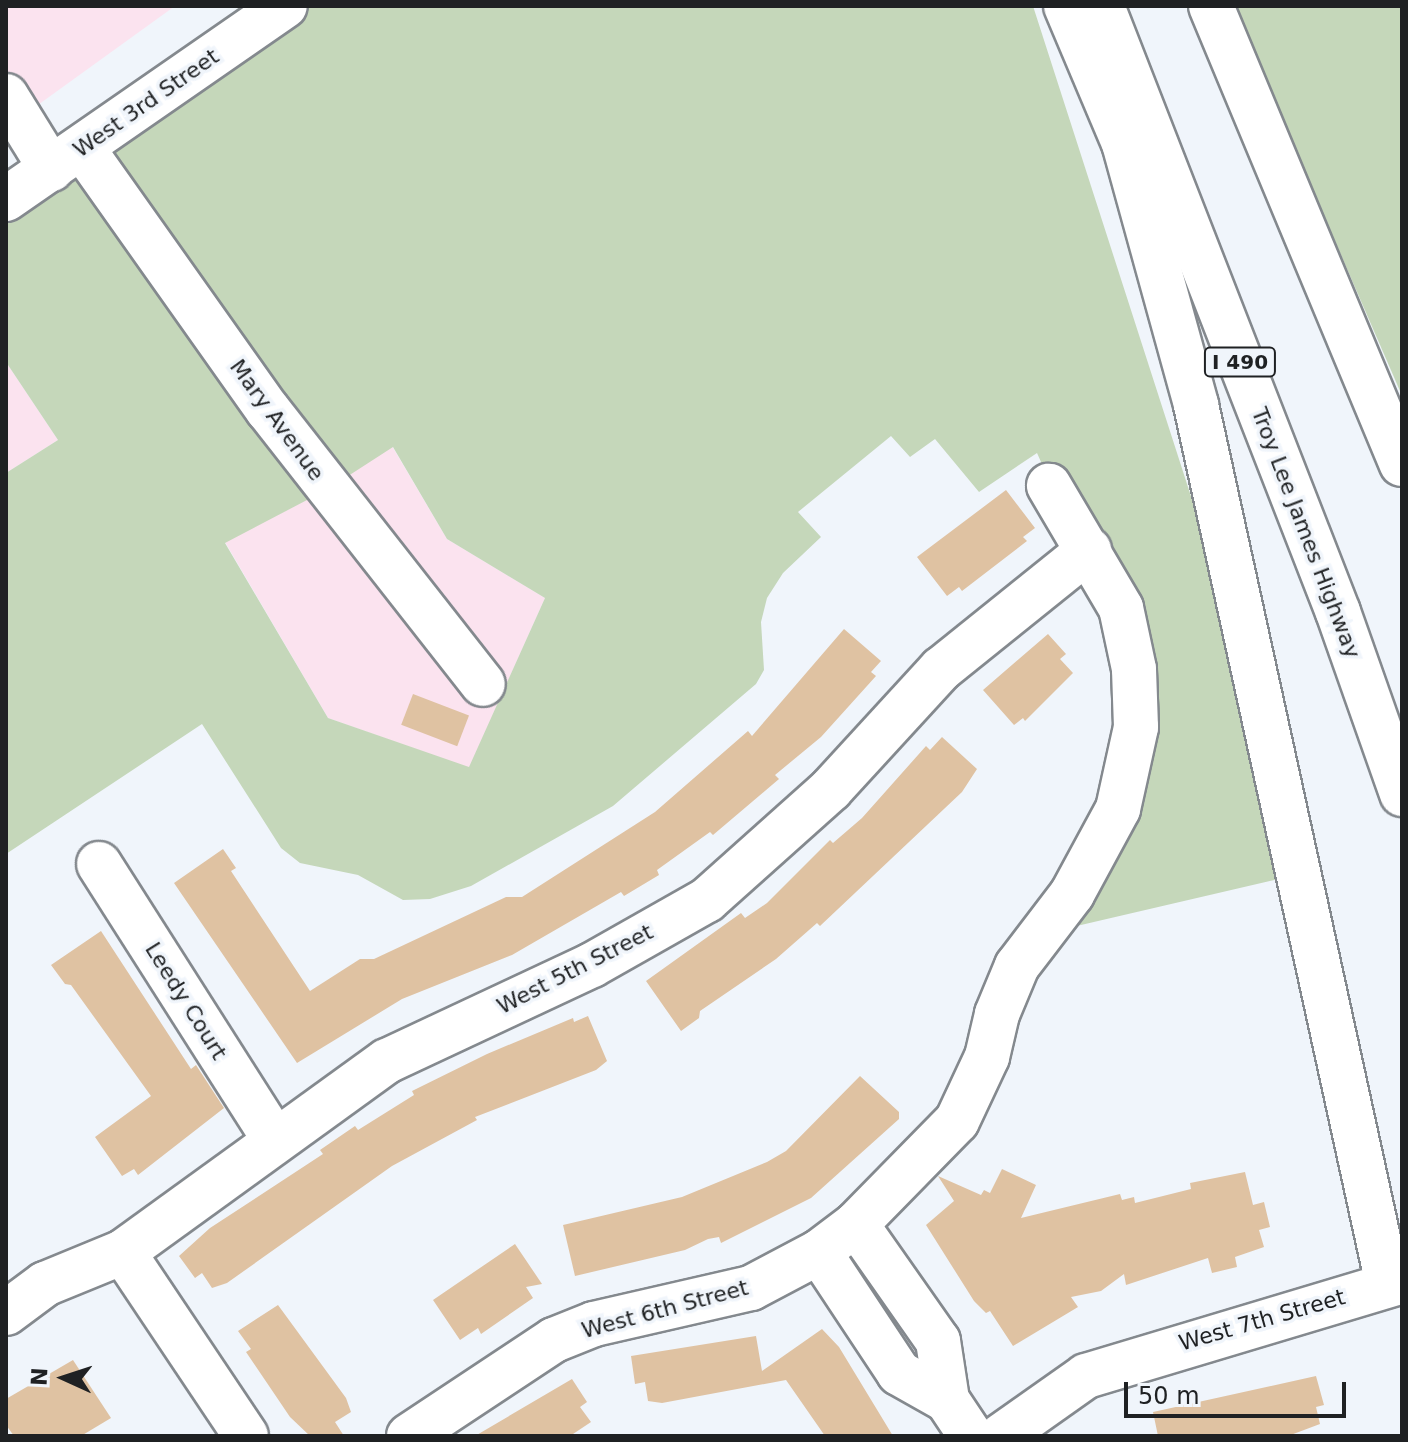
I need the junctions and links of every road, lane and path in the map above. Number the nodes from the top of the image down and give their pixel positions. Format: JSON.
{"nodes":[{"id":1,"x":285,"y":6,"type":"edge"},
{"id":2,"x":1066,"y":6,"type":"edge"},
{"id":3,"x":1102,"y":6,"type":"edge"},
{"id":4,"x":1211,"y":6,"type":"edge"},
{"id":5,"x":6,"y":96,"type":"edge"},
{"id":6,"x":67,"y":159,"type":"junction"},
{"id":7,"x":6,"y":199,"type":"edge"},
{"id":8,"x":1402,"y":464,"type":"edge"},
{"id":9,"x":1049,"y":486,"type":"dead end"},
{"id":10,"x":1089,"y":550,"type":"junction"},
{"id":11,"x":483,"y":684,"type":"dead end"},
{"id":12,"x":1402,"y":794,"type":"edge"},
{"id":13,"x":99,"y":864,"type":"dead end"},
{"id":14,"x":274,"y":1139,"type":"junction"},
{"id":15,"x":856,"y":1224,"type":"junction"},
{"id":16,"x":123,"y":1252,"type":"junction"},
{"id":17,"x":819,"y":1252,"type":"junction"},
{"id":18,"x":1395,"y":1282,"type":"edge"},
{"id":19,"x":6,"y":1313,"type":"edge"},
{"id":20,"x":947,"y":1400,"type":"junction"},
{"id":21,"x":246,"y":1436,"type":"edge"},
{"id":22,"x":409,"y":1436,"type":"edge"},
{"id":23,"x":971,"y":1436,"type":"edge"},
{"id":24,"x":1001,"y":1436,"type":"edge"}],
"edges":[{"from":1,"to":6,"type":"main road","name":"West 3rd Street"},
{"from":2,"to":18,"type":"main road"},
{"from":3,"to":12,"type":"main road","name":"Troy Lee James Highway","number":"I 490"},
{"from":4,"to":8,"type":"main road"},
{"from":5,"to":6,"type":"main road","name":"Mary Avenue"},
{"from":6,"to":7,"type":"main road","name":"West 3rd Street"},
{"from":6,"to":11,"type":"main road","name":"Mary Avenue"},
{"from":9,"to":10,"type":"main road","name":"West 6th Street"},
{"from":10,"to":14,"type":"main road","name":"West 5th Street"},
{"from":10,"to":15,"type":"main road","name":"West 6th Street"},
{"from":13,"to":14,"type":"main road","name":"Leedy Court"},
{"from":14,"to":16,"type":"main road","name":"West 5th Street"},
{"from":15,"to":17,"type":"main road","name":"West 6th Street"},
{"from":15,"to":20,"type":"main road"},
{"from":16,"to":19,"type":"main road","name":"West 5th Street"},
{"from":16,"to":21,"type":"main road"},
{"from":17,"to":20,"type":"main road"},
{"from":17,"to":22,"type":"main road","name":"West 6th Street"},
{"from":18,"to":24,"type":"main road","name":"West 7th Street"},
{"from":20,"to":23,"type":"main road"}]}
